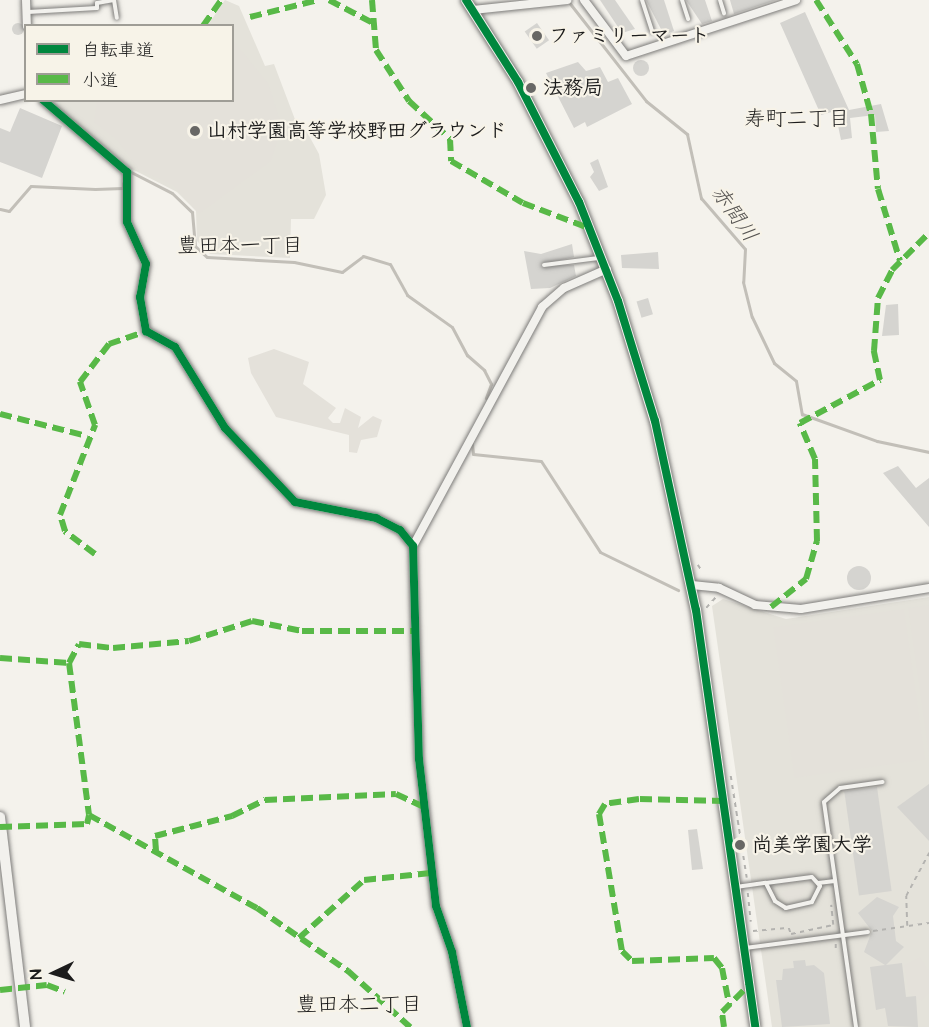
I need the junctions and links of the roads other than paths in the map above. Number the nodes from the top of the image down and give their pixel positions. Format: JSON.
{"nodes":[{"id":1,"x":26,"y":0,"type":"edge"},
{"id":2,"x":584,"y":0,"type":"edge"},
{"id":3,"x":642,"y":0,"type":"edge"},
{"id":4,"x":682,"y":0,"type":"edge"},
{"id":5,"x":720,"y":0,"type":"edge"},
{"id":6,"x":796,"y":0,"type":"edge"},
{"id":7,"x":95,"y":1,"type":"edge"},
{"id":8,"x":565,"y":1,"type":"edge"},
{"id":9,"x":470,"y":5,"type":"edge"},
{"id":10,"x":27,"y":12,"type":"junction"},
{"id":11,"x":724,"y":13,"type":"dead end"},
{"id":12,"x":117,"y":18,"type":"dead end"},
{"id":13,"x":688,"y":19,"type":"dead end"},
{"id":14,"x":27,"y":24,"type":"edge"},
{"id":15,"x":652,"y":31,"type":"dead end"},
{"id":16,"x":24,"y":94,"type":"edge"},
{"id":17,"x":0,"y":100,"type":"edge"},
{"id":18,"x":45,"y":102,"type":"edge"},
{"id":19,"x":603,"y":258,"type":"junction"},
{"id":20,"x":543,"y":265,"type":"dead end"},
{"id":21,"x":607,"y":269,"type":"junction"},
{"id":22,"x":413,"y":546,"type":"junction"},
{"id":23,"x":692,"y":585,"type":"junction"},
{"id":24,"x":929,"y":588,"type":"edge"},
{"id":25,"x":883,"y":782,"type":"dead end"},
{"id":26,"x":0,"y":817,"type":"edge"},
{"id":27,"x":835,"y":881,"type":"junction"},
{"id":28,"x":766,"y":883,"type":"junction"},
{"id":29,"x":818,"y":883,"type":"junction"},
{"id":30,"x":736,"y":887,"type":"junction"},
{"id":31,"x":868,"y":932,"type":"road end"},
{"id":32,"x":842,"y":935,"type":"junction"},
{"id":33,"x":744,"y":948,"type":"junction"},
{"id":34,"x":25,"y":1027,"type":"edge"},
{"id":35,"x":467,"y":1027,"type":"edge"},
{"id":36,"x":755,"y":1027,"type":"edge"},
{"id":37,"x":855,"y":1027,"type":"edge"}],
"edges":[{"from":1,"to":10,"type":"street"},
{"from":2,"to":6,"type":"street"},
{"from":3,"to":15,"type":"lane"},
{"from":4,"to":13,"type":"lane"},
{"from":5,"to":11,"type":"lane"},
{"from":7,"to":10,"type":"lane"},
{"from":7,"to":12,"type":"lane"},
{"from":8,"to":9,"type":"street"},
{"from":9,"to":19,"type":"street"},
{"from":10,"to":14,"type":"street"},
{"from":16,"to":17,"type":"street"},
{"from":18,"to":22,"type":"street"},
{"from":19,"to":20,"type":"lane"},
{"from":19,"to":21,"type":"street"},
{"from":21,"to":22,"type":"street"},
{"from":21,"to":23,"type":"street"},
{"from":22,"to":35,"type":"street"},
{"from":23,"to":24,"type":"street"},
{"from":23,"to":30,"type":"street"},
{"from":25,"to":27,"type":"lane"},
{"from":26,"to":34,"type":"street"},
{"from":27,"to":29,"type":"lane"},
{"from":27,"to":32,"type":"lane"},
{"from":28,"to":29,"type":"lane"},
{"from":28,"to":29,"type":"lane"},
{"from":28,"to":30,"type":"lane"},
{"from":30,"to":33,"type":"street"},
{"from":31,"to":32,"type":"lane"},
{"from":32,"to":33,"type":"lane"},
{"from":32,"to":37,"type":"lane"},
{"from":33,"to":36,"type":"street"}]}
